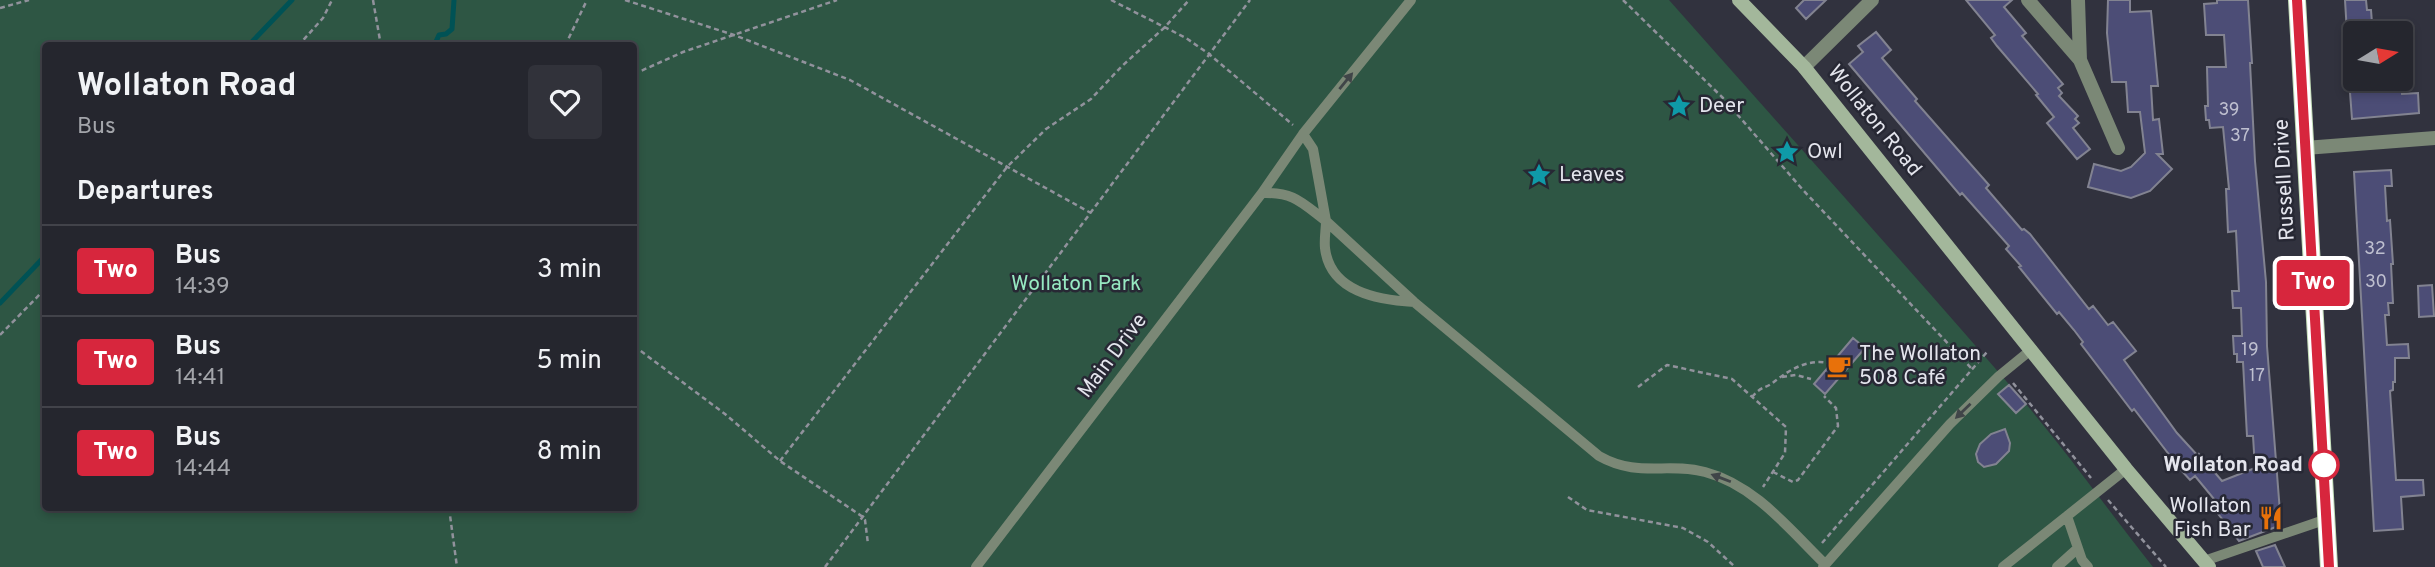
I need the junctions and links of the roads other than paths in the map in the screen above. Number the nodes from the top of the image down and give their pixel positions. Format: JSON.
{"nodes":[{"id":1,"x":1410,"y":0,"type":"edge"},
{"id":2,"x":1739,"y":0,"type":"edge"},
{"id":3,"x":1872,"y":0,"type":"edge"},
{"id":4,"x":2028,"y":0,"type":"edge"},
{"id":5,"x":2078,"y":0,"type":"edge"},
{"id":6,"x":2297,"y":0,"type":"edge"},
{"id":7,"x":2080,"y":60,"type":"junction"},
{"id":8,"x":1804,"y":67,"type":"junction"},
{"id":9,"x":1303,"y":134,"type":"junction"},
{"id":10,"x":2435,"y":138,"type":"edge"},
{"id":11,"x":2118,"y":148,"type":"dead end"},
{"id":12,"x":2305,"y":148,"type":"junction"},
{"id":13,"x":1262,"y":193,"type":"junction"},
{"id":14,"x":1326,"y":220,"type":"junction"},
{"id":15,"x":1414,"y":302,"type":"junction"},
{"id":16,"x":2032,"y":349,"type":"junction"},
{"id":17,"x":2126,"y":469,"type":"junction"},
{"id":18,"x":2067,"y":516,"type":"junction"},
{"id":19,"x":2327,"y":519,"type":"junction"},
{"id":20,"x":2077,"y":549,"type":"junction"},
{"id":21,"x":2207,"y":564,"type":"edge"},
{"id":22,"x":1824,"y":566,"type":"edge"},
{"id":23,"x":976,"y":567,"type":"edge"},
{"id":24,"x":2003,"y":567,"type":"edge"},
{"id":25,"x":2057,"y":567,"type":"edge"},
{"id":26,"x":2088,"y":567,"type":"edge"},
{"id":27,"x":2329,"y":567,"type":"edge"}],
"edges":[{"from":9,"to":1,"type":"lane","name":"Main Drive","one_way":true},
{"from":2,"to":8,"type":"street","name":"Wollaton Road"},
{"from":3,"to":8,"type":"street"},
{"from":4,"to":7,"type":"street"},
{"from":5,"to":7,"type":"street"},
{"from":6,"to":12,"type":"main road","name":"Russell Drive"},
{"from":7,"to":11,"type":"street"},
{"from":8,"to":16,"type":"street","name":"Wollaton Road"},
{"from":9,"to":13,"type":"lane","name":"Main Drive"},
{"from":9,"to":14,"type":"lane"},
{"from":10,"to":12,"type":"street"},
{"from":12,"to":19,"type":"main road","name":"Russell Drive"},
{"from":13,"to":14,"type":"lane"},
{"from":13,"to":23,"type":"lane","name":"Main Drive"},
{"from":14,"to":15,"type":"lane"},
{"from":14,"to":15,"type":"lane"},
{"from":22,"to":15,"type":"lane","one_way":true},
{"from":16,"to":17,"type":"street","name":"Wollaton Road"},
{"from":16,"to":22,"type":"lane","one_way":true},
{"from":17,"to":18,"type":"lane"},
{"from":17,"to":21,"type":"street","name":"Wollaton Road"},
{"from":18,"to":20,"type":"lane"},
{"from":18,"to":24,"type":"lane"},
{"from":19,"to":21,"type":"lane"},
{"from":19,"to":27,"type":"main road","name":"Russell Drive"},
{"from":20,"to":25,"type":"lane"},
{"from":20,"to":26,"type":"lane"}]}
